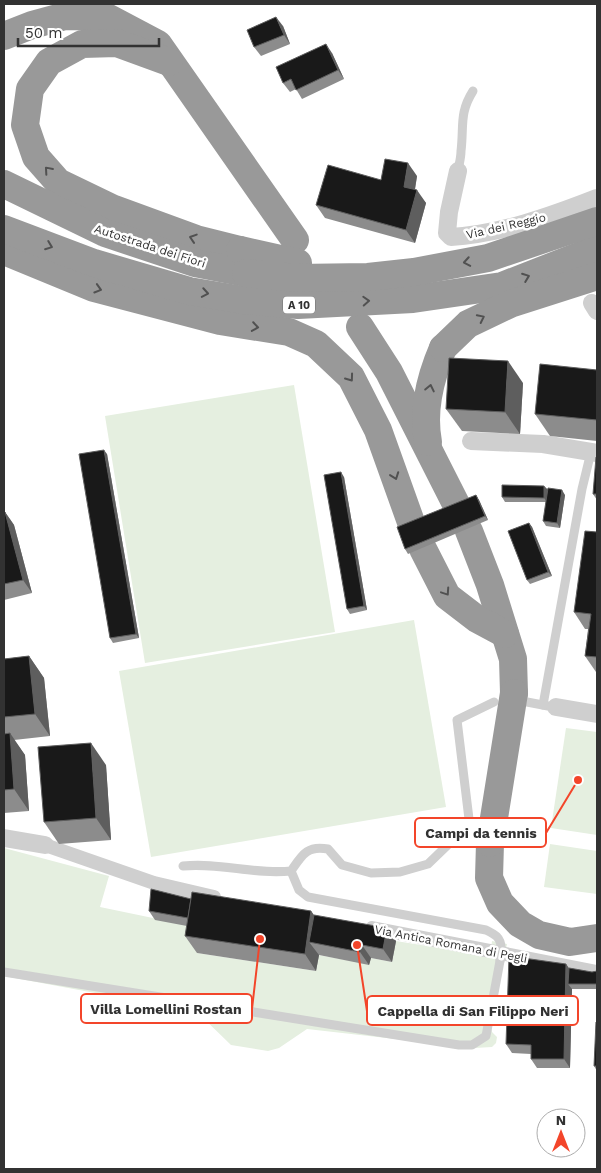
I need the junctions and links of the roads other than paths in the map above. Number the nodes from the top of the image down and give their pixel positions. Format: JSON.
{"nodes":[{"id":1,"x":4,"y":36,"type":"edge"},
{"id":2,"x":169,"y":62,"type":"junction"},
{"id":3,"x":473,"y":91,"type":"dead end"},
{"id":4,"x":458,"y":171,"type":"joint"},
{"id":5,"x":4,"y":184,"type":"edge"},
{"id":6,"x":597,"y":198,"type":"edge"},
{"id":7,"x":597,"y":221,"type":"edge"},
{"id":8,"x":4,"y":229,"type":"edge"},
{"id":9,"x":295,"y":240,"type":"dead end"},
{"id":10,"x":597,"y":249,"type":"edge"},
{"id":11,"x":4,"y":250,"type":"edge"},
{"id":12,"x":243,"y":261,"type":"junction"},
{"id":13,"x":597,"y":276,"type":"edge"},
{"id":14,"x":360,"y":327,"type":"dead end"},
{"id":15,"x":389,"y":372,"type":"junction"},
{"id":16,"x":378,"y":430,"type":"junction"},
{"id":17,"x":471,"y":442,"type":"dead end"},
{"id":18,"x":594,"y":453,"type":"edge"},
{"id":19,"x":430,"y":454,"type":"junction"},
{"id":20,"x":456,"y":504,"type":"edge"},
{"id":21,"x":412,"y":524,"type":"edge"},
{"id":22,"x":469,"y":531,"type":"dead end"},
{"id":23,"x":423,"y":549,"type":"dead end"},
{"id":24,"x":505,"y":634,"type":"junction"},
{"id":25,"x":511,"y":699,"type":"junction"},
{"id":26,"x":549,"y":706,"type":"junction"},
{"id":27,"x":597,"y":714,"type":"edge"},
{"id":28,"x":4,"y":838,"type":"edge"},
{"id":29,"x":45,"y":845,"type":"joint"},
{"id":30,"x":182,"y":866,"type":"dead end"},
{"id":31,"x":291,"y":871,"type":"junction"},
{"id":32,"x":223,"y":899,"type":"edge"},
{"id":33,"x":356,"y":925,"type":"edge"},
{"id":34,"x":597,"y":938,"type":"edge"},
{"id":35,"x":4,"y":972,"type":"edge"},
{"id":36,"x":597,"y":972,"type":"edge"}],
"edges":[{"from":1,"to":2,"type":"highway"},
{"from":2,"to":9,"type":"highway"},
{"from":12,"to":2,"type":"highway","one_way":true},
{"from":3,"to":4,"type":"lane"},
{"from":4,"to":6,"type":"street","name":"Via dei Reggio"},
{"from":5,"to":12,"type":"highway","name":"Autostrada dei Fiori","number":"A 10"},
{"from":7,"to":12,"type":"highway","name":"Autostrada dei Fiori","number":"A 10","one_way":true,"bridge":true},
{"from":8,"to":10,"type":"highway","number":"A 10","one_way":true,"bridge":true},
{"from":11,"to":16,"type":"highway","one_way":true},
{"from":19,"to":13,"type":"highway","one_way":true,"bridge":true},
{"from":14,"to":15,"type":"highway"},
{"from":15,"to":16,"type":"highway"},
{"from":15,"to":19,"type":"highway"},
{"from":16,"to":21,"type":"highway","one_way":true},
{"from":17,"to":18,"type":"street"},
{"from":18,"to":26,"type":"lane"},
{"from":19,"to":20,"type":"highway"},
{"from":22,"to":24,"type":"highway"},
{"from":23,"to":24,"type":"highway","one_way":true},
{"from":24,"to":25,"type":"highway"},
{"from":25,"to":26,"type":"lane"},
{"from":25,"to":31,"type":"lane"},
{"from":25,"to":34,"type":"highway","bridge":true},
{"from":26,"to":27,"type":"street"},
{"from":28,"to":29,"type":"street"},
{"from":29,"to":32,"type":"street"},
{"from":30,"to":31,"type":"lane"},
{"from":31,"to":35,"type":"lane","bridge":true},
{"from":33,"to":36,"type":"street","name":"Via Antica Romana di Pegli"}]}
